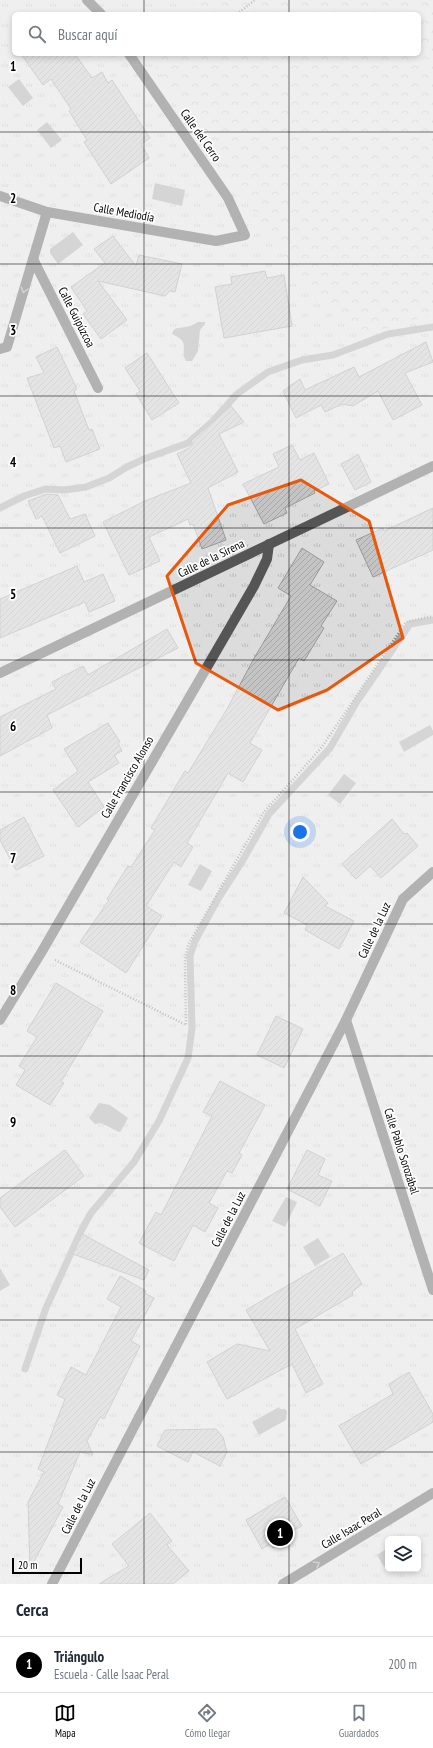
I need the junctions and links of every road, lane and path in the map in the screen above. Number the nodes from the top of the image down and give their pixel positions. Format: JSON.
{"nodes":[{"id":1,"x":87,"y":0,"type":"edge"},
{"id":2,"x":255,"y":0,"type":"edge"},
{"id":3,"x":99,"y":12,"type":"edge"},
{"id":4,"x":240,"y":12,"type":"edge"},
{"id":5,"x":130,"y":56,"type":"edge"},
{"id":6,"x":0,"y":196,"type":"edge"},
{"id":7,"x":47,"y":212,"type":"junction"},
{"id":8,"x":245,"y":235,"type":"joint"},
{"id":9,"x":33,"y":259,"type":"junction"},
{"id":10,"x":0,"y":350,"type":"edge"},
{"id":11,"x":98,"y":388,"type":"dead end"},
{"id":12,"x":433,"y":466,"type":"edge"},
{"id":13,"x":269,"y":544,"type":"junction"},
{"id":14,"x":433,"y":616,"type":"edge"},
{"id":15,"x":0,"y":673,"type":"edge"},
{"id":16,"x":433,"y":872,"type":"edge"},
{"id":17,"x":40,"y":953,"type":"junction"},
{"id":18,"x":0,"y":1020,"type":"edge"},
{"id":19,"x":346,"y":1020,"type":"junction"},
{"id":20,"x":433,"y":1290,"type":"edge"},
{"id":21,"x":433,"y":1493,"type":"edge"},
{"id":22,"x":52,"y":1584,"type":"edge"},
{"id":23,"x":283,"y":1584,"type":"edge"}],
"edges":[{"from":1,"to":3,"type":"street"},
{"from":2,"to":4,"type":"path"},
{"from":5,"to":8,"type":"street","name":"Calle del Cerro"},
{"from":6,"to":7,"type":"street","name":"Calle Mediodía"},
{"from":7,"to":8,"type":"street","name":"Calle Mediodía"},
{"from":7,"to":9,"type":"street"},
{"from":9,"to":10,"type":"street","one_way":true},
{"from":9,"to":11,"type":"street","name":"Calle Guipúzcoa"},
{"from":12,"to":13,"type":"street","name":"Calle de la Sirena"},
{"from":13,"to":15,"type":"street","name":"Calle de la Sirena"},
{"from":13,"to":17,"type":"street","name":"Calle Francisco Alonso"},
{"from":14,"to":17,"type":"path"},
{"from":16,"to":19,"type":"street","name":"Calle de la Luz"},
{"from":17,"to":18,"type":"street","name":"Calle Francisco Alonso"},
{"from":19,"to":20,"type":"street","name":"Calle Pablo Sorozábal"},
{"from":19,"to":22,"type":"street","name":"Calle de la Luz"},
{"from":23,"to":21,"type":"street","name":"Calle Isaac Peral","one_way":true}]}
